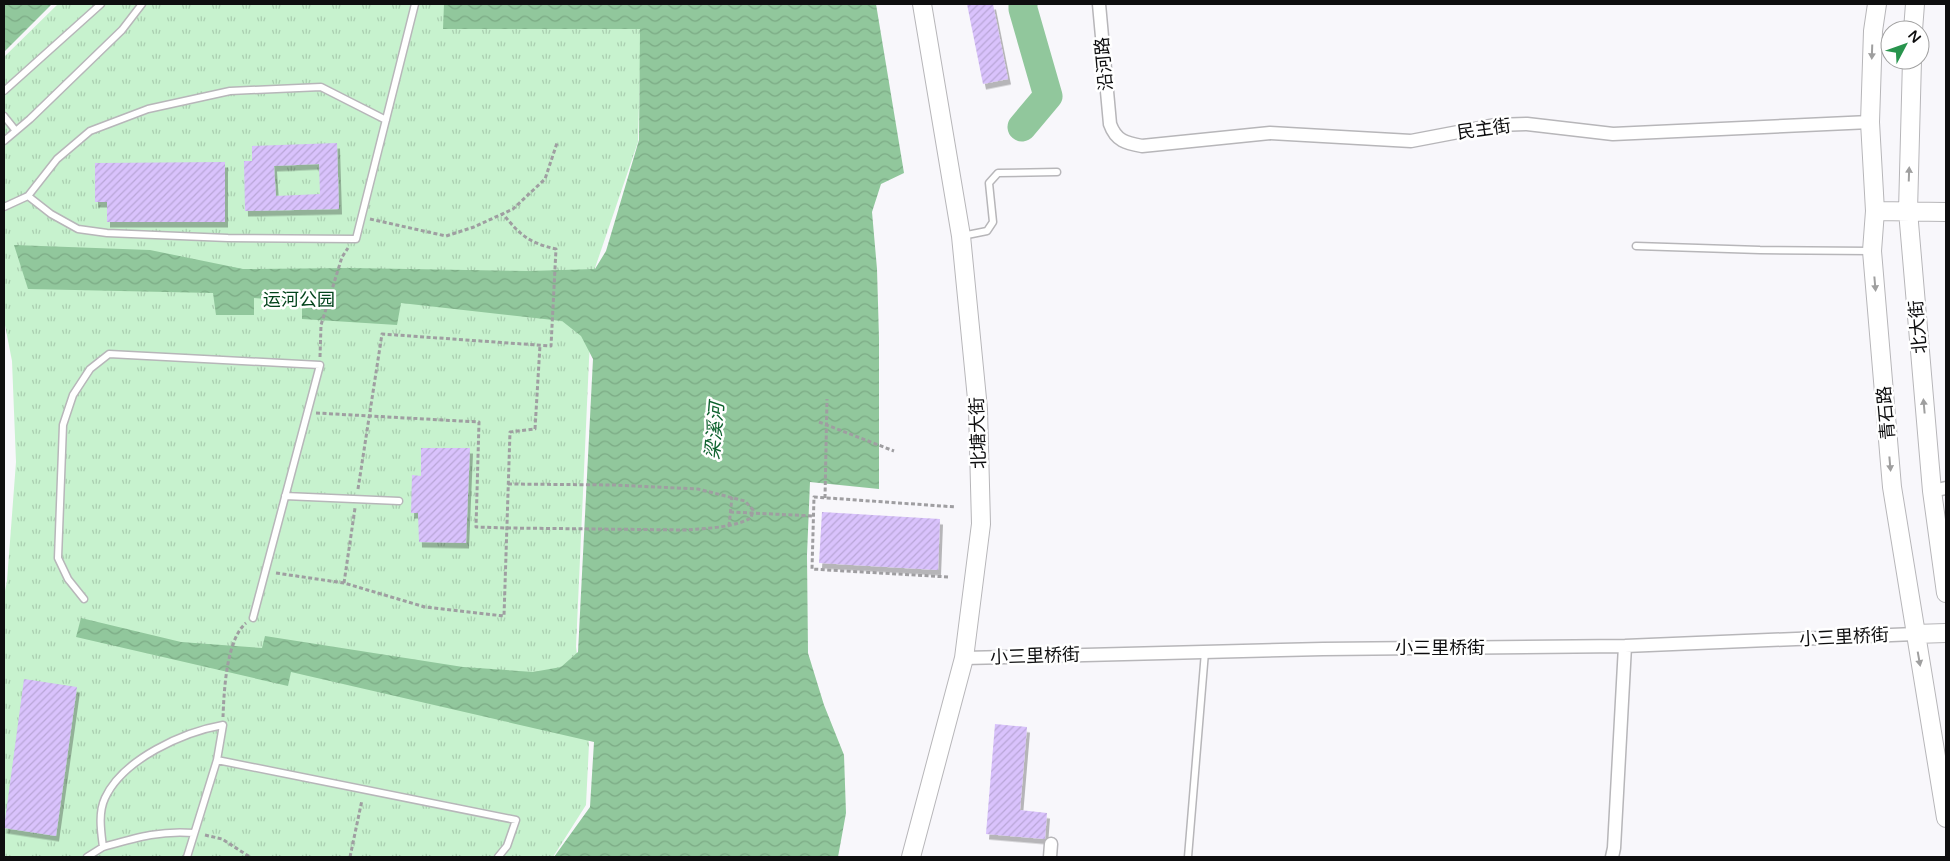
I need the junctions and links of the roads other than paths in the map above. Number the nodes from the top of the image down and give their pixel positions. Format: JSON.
{"nodes":[{"id":1,"x":101,"y":4,"type":"edge"},
{"id":2,"x":142,"y":4,"type":"edge"},
{"id":3,"x":415,"y":4,"type":"edge"},
{"id":4,"x":922,"y":4,"type":"edge"},
{"id":5,"x":1099,"y":4,"type":"edge"},
{"id":6,"x":1877,"y":4,"type":"edge"},
{"id":7,"x":1915,"y":4,"type":"edge"},
{"id":8,"x":1914,"y":20,"type":"edge"},
{"id":9,"x":1912,"y":70,"type":"edge"},
{"id":10,"x":4,"y":91,"type":"edge"},
{"id":11,"x":4,"y":116,"type":"edge"},
{"id":12,"x":386,"y":120,"type":"junction"},
{"id":13,"x":1870,"y":122,"type":"junction"},
{"id":14,"x":1110,"y":124,"type":"joint"},
{"id":15,"x":16,"y":131,"type":"junction"},
{"id":16,"x":4,"y":141,"type":"edge"},
{"id":17,"x":1057,"y":172,"type":"dead end"},
{"id":18,"x":28,"y":196,"type":"junction"},
{"id":19,"x":4,"y":207,"type":"edge"},
{"id":20,"x":1875,"y":211,"type":"junction"},
{"id":21,"x":1908,"y":211,"type":"junction"},
{"id":22,"x":1946,"y":212,"type":"edge"},
{"id":23,"x":961,"y":236,"type":"junction"},
{"id":24,"x":1636,"y":246,"type":"dead end"},
{"id":25,"x":1872,"y":251,"type":"junction"},
{"id":26,"x":1939,"y":489,"type":"edge"},
{"id":27,"x":285,"y":496,"type":"junction"},
{"id":28,"x":400,"y":501,"type":"dead end"},
{"id":29,"x":1946,"y":593,"type":"edge"},
{"id":30,"x":84,"y":599,"type":"dead end"},
{"id":31,"x":253,"y":618,"type":"dead end"},
{"id":32,"x":1946,"y":633,"type":"edge"},
{"id":33,"x":1915,"y":634,"type":"junction"},
{"id":34,"x":1625,"y":646,"type":"junction"},
{"id":35,"x":1205,"y":652,"type":"junction"},
{"id":36,"x":964,"y":658,"type":"junction"},
{"id":37,"x":217,"y":760,"type":"junction"},
{"id":38,"x":1946,"y":818,"type":"edge"},
{"id":39,"x":194,"y":833,"type":"junction"},
{"id":40,"x":102,"y":847,"type":"junction"},
{"id":41,"x":87,"y":857,"type":"edge"},
{"id":42,"x":187,"y":857,"type":"edge"},
{"id":43,"x":498,"y":857,"type":"edge"},
{"id":44,"x":911,"y":857,"type":"edge"},
{"id":45,"x":1188,"y":857,"type":"edge"},
{"id":46,"x":1612,"y":857,"type":"edge"}],
"edges":[{"from":1,"to":10,"type":"lane"},
{"from":2,"to":15,"type":"lane"},
{"from":3,"to":12,"type":"lane"},
{"from":4,"to":23,"type":"main road","name":"北塘大街"},
{"from":5,"to":14,"type":"street","name":"沿河路"},
{"from":6,"to":13,"type":"main road","name":"青石路","one_way":true},
{"from":7,"to":8,"type":"main road"},
{"from":21,"to":9,"type":"main road","name":"北大街","one_way":true},
{"from":11,"to":15,"type":"lane"},
{"from":12,"to":18,"type":"lane"},
{"from":12,"to":18,"type":"lane"},
{"from":13,"to":14,"type":"street","name":"民主街"},
{"from":13,"to":20,"type":"main road","name":"青石路"},
{"from":15,"to":16,"type":"lane"},
{"from":17,"to":23,"type":"lane"},
{"from":18,"to":19,"type":"lane"},
{"from":20,"to":21,"type":"main road"},
{"from":20,"to":25,"type":"main road","name":"青石路"},
{"from":21,"to":22,"type":"main road"},
{"from":26,"to":21,"type":"main road","name":"北大街","one_way":true},
{"from":23,"to":36,"type":"main road","name":"北塘大街"},
{"from":24,"to":25,"type":"lane"},
{"from":25,"to":33,"type":"main road","name":"青石路","one_way":true},
{"from":26,"to":29,"type":"main road","name":"北大街"},
{"from":27,"to":28,"type":"lane"},
{"from":27,"to":30,"type":"lane"},
{"from":27,"to":31,"type":"lane"},
{"from":32,"to":33,"type":"main road"},
{"from":33,"to":34,"type":"street","name":"小三里桥街"},
{"from":33,"to":38,"type":"main road","name":"青石路","one_way":true},
{"from":34,"to":35,"type":"street","name":"小三里桥街"},
{"from":34,"to":46,"type":"street"},
{"from":35,"to":36,"type":"street","name":"小三里桥街"},
{"from":35,"to":45,"type":"lane"},
{"from":36,"to":44,"type":"main road","name":"北塘大街"},
{"from":37,"to":39,"type":"lane"},
{"from":37,"to":40,"type":"lane"},
{"from":37,"to":43,"type":"lane"},
{"from":39,"to":40,"type":"lane"},
{"from":39,"to":42,"type":"lane"},
{"from":40,"to":41,"type":"lane"}]}
